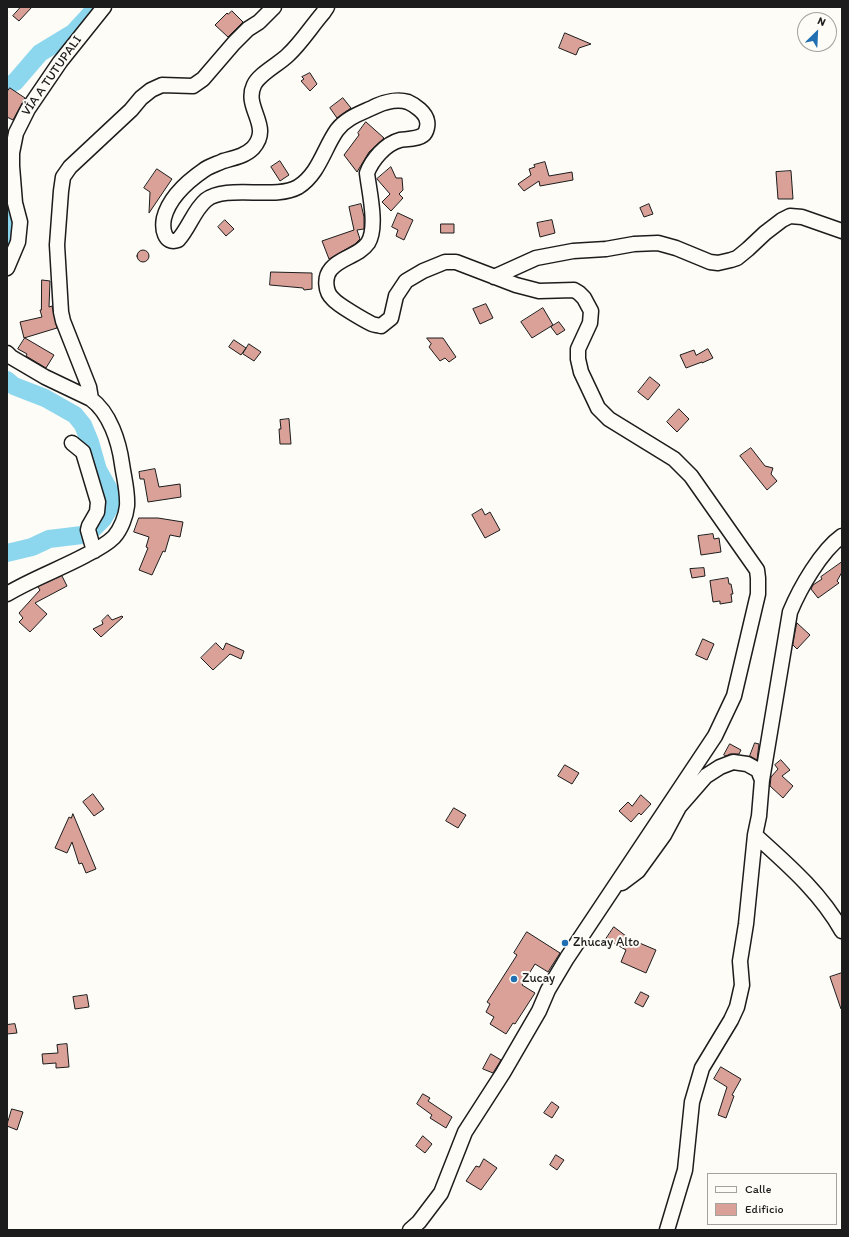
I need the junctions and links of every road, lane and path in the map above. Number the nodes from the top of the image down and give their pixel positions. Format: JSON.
{"nodes":[{"id":1,"x":104,"y":7,"type":"edge"},
{"id":2,"x":274,"y":7,"type":"edge"},
{"id":3,"x":326,"y":7,"type":"edge"},
{"id":4,"x":842,"y":231,"type":"edge"},
{"id":5,"x":7,"y":268,"type":"edge"},
{"id":6,"x":494,"y":277,"type":"junction"},
{"id":7,"x":7,"y":353,"type":"edge"},
{"id":8,"x":91,"y":400,"type":"junction"},
{"id":9,"x":72,"y":442,"type":"dead end"},
{"id":10,"x":842,"y":536,"type":"edge"},
{"id":11,"x":93,"y":549,"type":"junction"},
{"id":12,"x":7,"y":594,"type":"edge"},
{"id":13,"x":762,"y":780,"type":"junction"},
{"id":14,"x":755,"y":835,"type":"junction"},
{"id":15,"x":613,"y":889,"type":"junction"},
{"id":16,"x":842,"y":931,"type":"edge"},
{"id":17,"x":410,"y":1230,"type":"edge"},
{"id":18,"x":667,"y":1230,"type":"edge"}],
"edges":[{"from":1,"to":5,"type":"street","name":"VÍA A TUTUPALI"},
{"from":2,"to":8,"type":"street"},
{"from":3,"to":6,"type":"street"},
{"from":4,"to":6,"type":"street"},
{"from":6,"to":15,"type":"street"},
{"from":7,"to":8,"type":"street"},
{"from":8,"to":11,"type":"street"},
{"from":9,"to":11,"type":"street"},
{"from":10,"to":13,"type":"street"},
{"from":11,"to":12,"type":"street"},
{"from":13,"to":14,"type":"street"},
{"from":13,"to":15,"type":"street"},
{"from":14,"to":16,"type":"street"},
{"from":14,"to":18,"type":"street"},
{"from":15,"to":17,"type":"street"}]}
